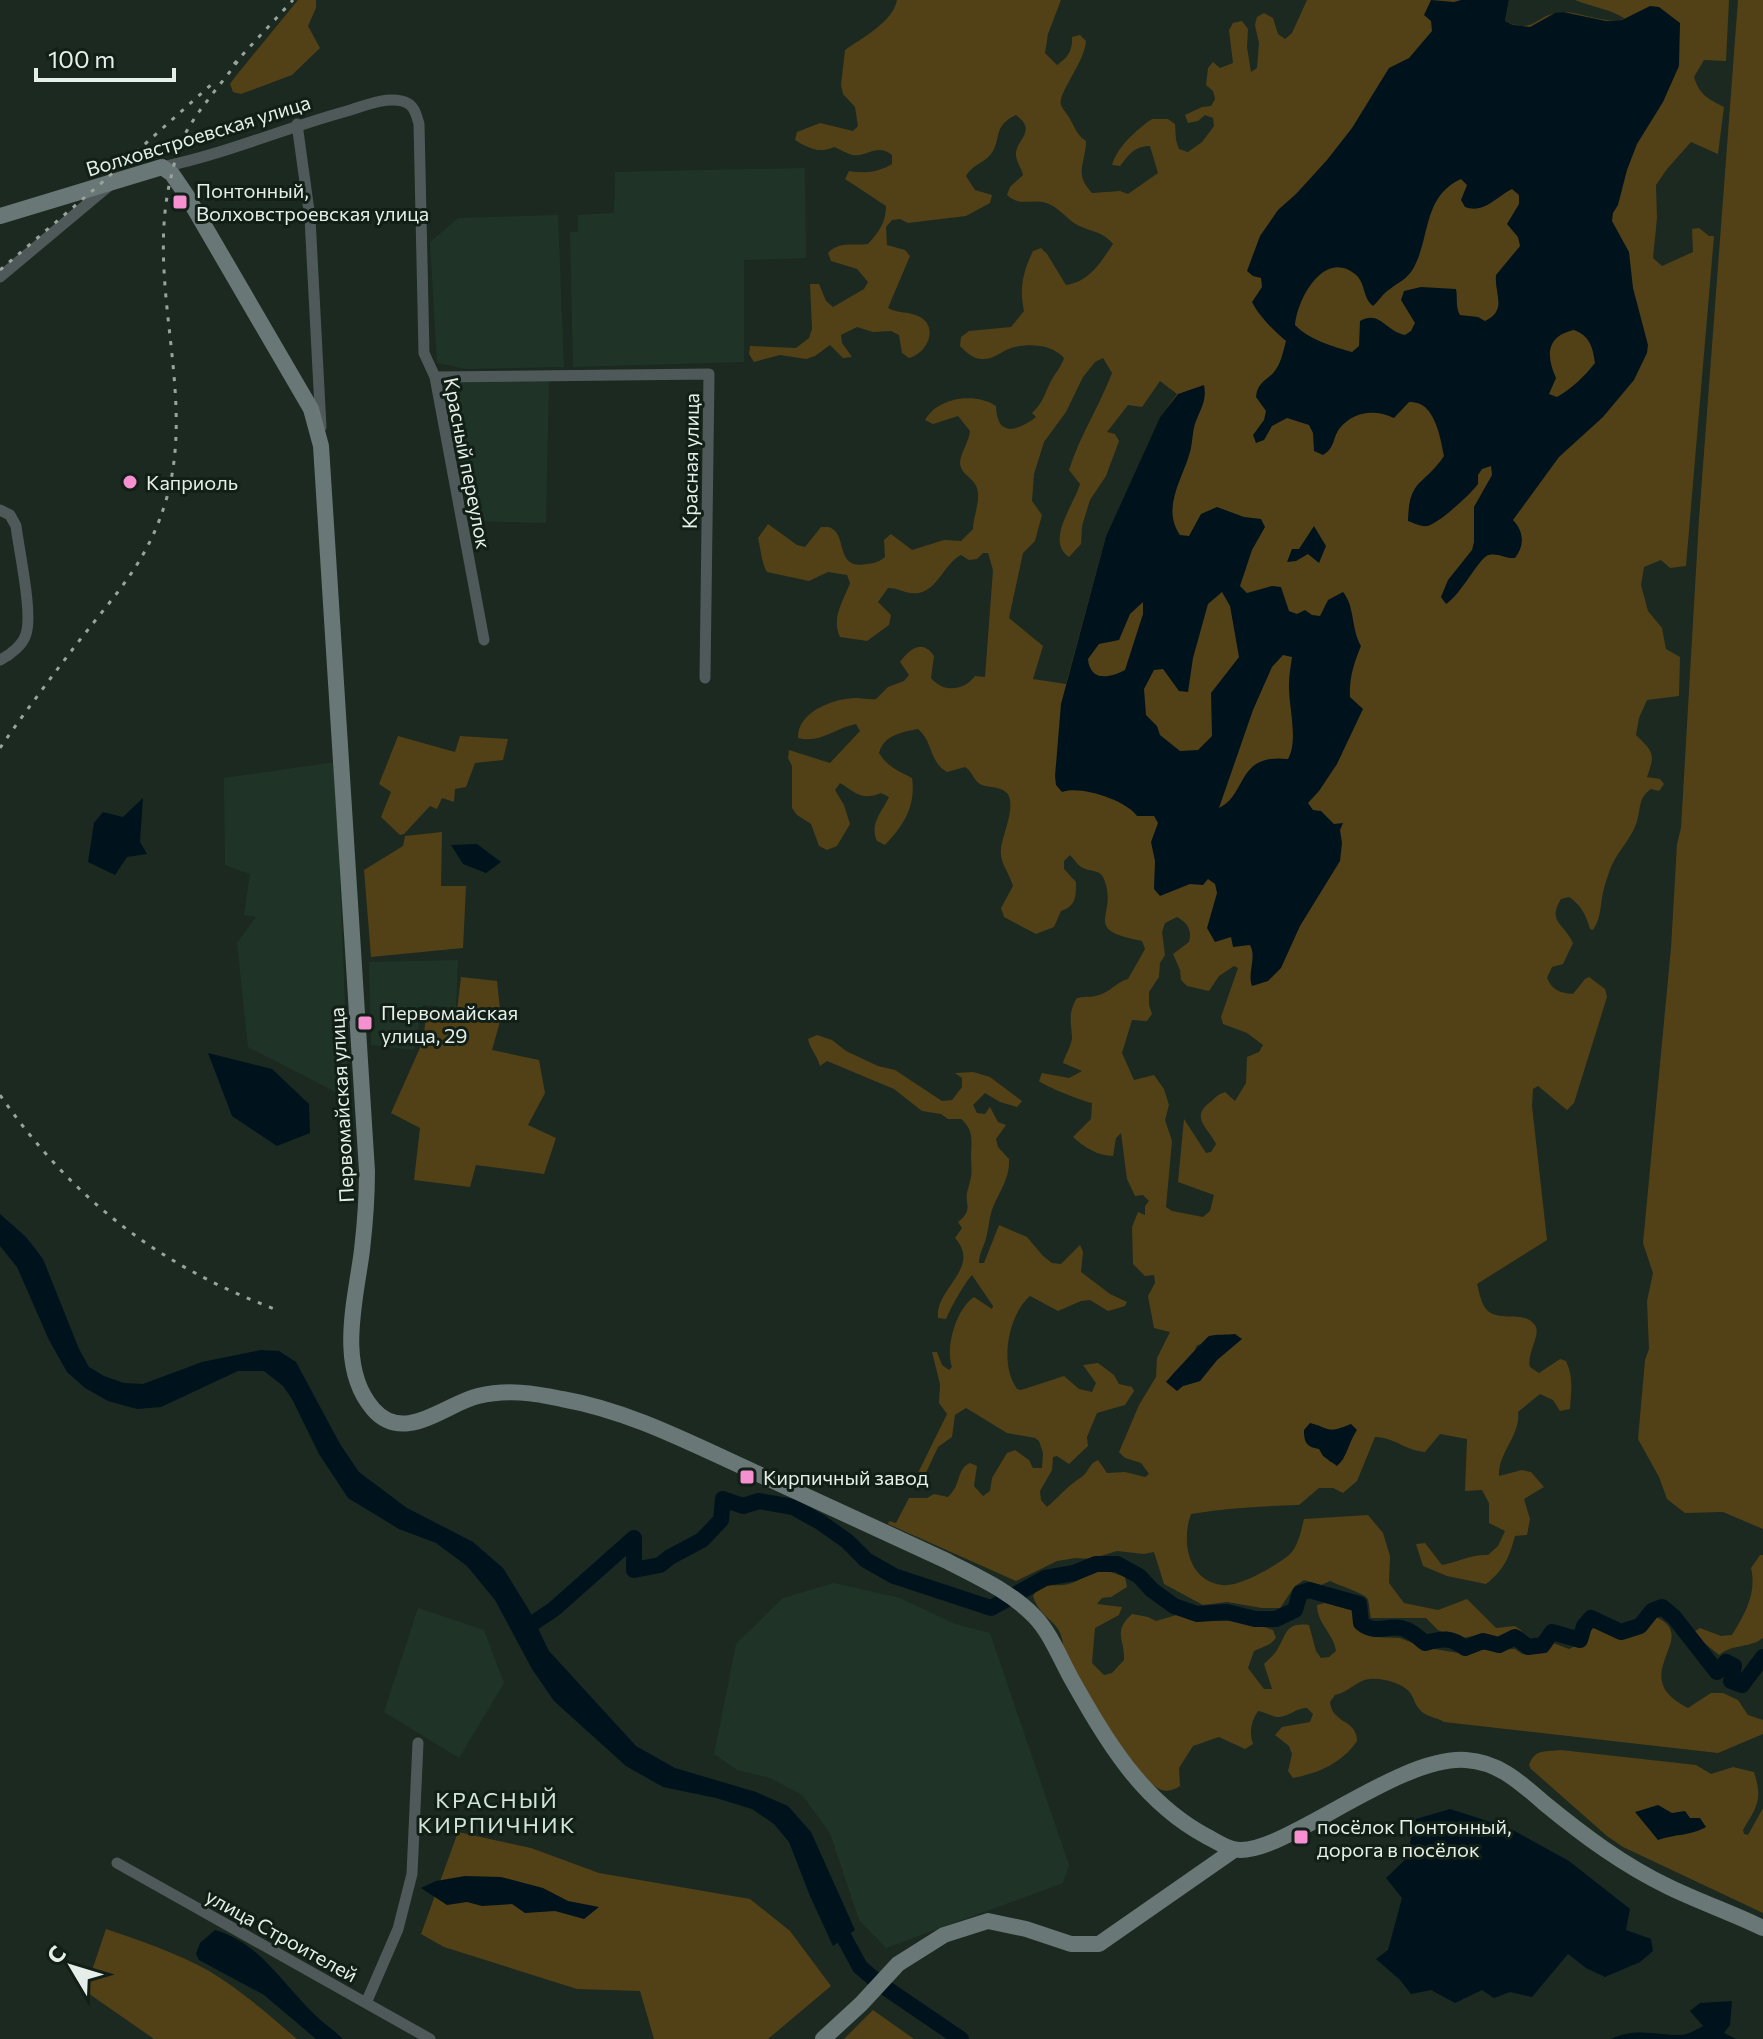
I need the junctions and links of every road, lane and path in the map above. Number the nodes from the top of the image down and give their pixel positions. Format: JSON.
{"nodes":[{"id":1,"x":409,"y":104,"type":"joint"},
{"id":2,"x":297,"y":124,"type":"junction"},
{"id":3,"x":162,"y":167,"type":"junction"},
{"id":4,"x":114,"y":182,"type":"junction"},
{"id":5,"x":0,"y":216,"type":"edge"},
{"id":6,"x":0,"y":277,"type":"edge"},
{"id":7,"x":435,"y":377,"type":"junction"},
{"id":8,"x":321,"y":446,"type":"junction"},
{"id":9,"x":0,"y":510,"type":"edge"},
{"id":10,"x":484,"y":640,"type":"dead end"},
{"id":11,"x":0,"y":660,"type":"edge"},
{"id":12,"x":705,"y":678,"type":"dead end"},
{"id":13,"x":418,"y":1743,"type":"dead end"},
{"id":14,"x":1234,"y":1850,"type":"junction"},
{"id":15,"x":117,"y":1863,"type":"dead end"},
{"id":16,"x":1763,"y":1928,"type":"edge"},
{"id":17,"x":366,"y":2003,"type":"junction"},
{"id":18,"x":430,"y":2039,"type":"edge"},
{"id":19,"x":823,"y":2039,"type":"edge"}],
"edges":[{"from":1,"to":2,"type":"street","name":"Волховстроевская улица"},
{"from":1,"to":7,"type":"street","name":"Красный переулок"},
{"from":2,"to":3,"type":"street","name":"Волховстроевская улица"},
{"from":2,"to":8,"type":"street"},
{"from":3,"to":4,"type":"street","name":"Волховстроевская улица"},
{"from":3,"to":8,"type":"street","name":"Первомайская улица"},
{"from":4,"to":5,"type":"street","name":"Волховстроевская улица"},
{"from":4,"to":6,"type":"street"},
{"from":7,"to":10,"type":"street","name":"Красный переулок"},
{"from":7,"to":12,"type":"street","name":"Красная улица"},
{"from":8,"to":14,"type":"street","name":"Первомайская улица"},
{"from":9,"to":11,"type":"street"},
{"from":13,"to":17,"type":"street"},
{"from":14,"to":16,"type":"street"},
{"from":14,"to":19,"type":"street"},
{"from":15,"to":17,"type":"street","name":"улица Строителей"},
{"from":17,"to":18,"type":"street","name":"улица Строителей"}]}
